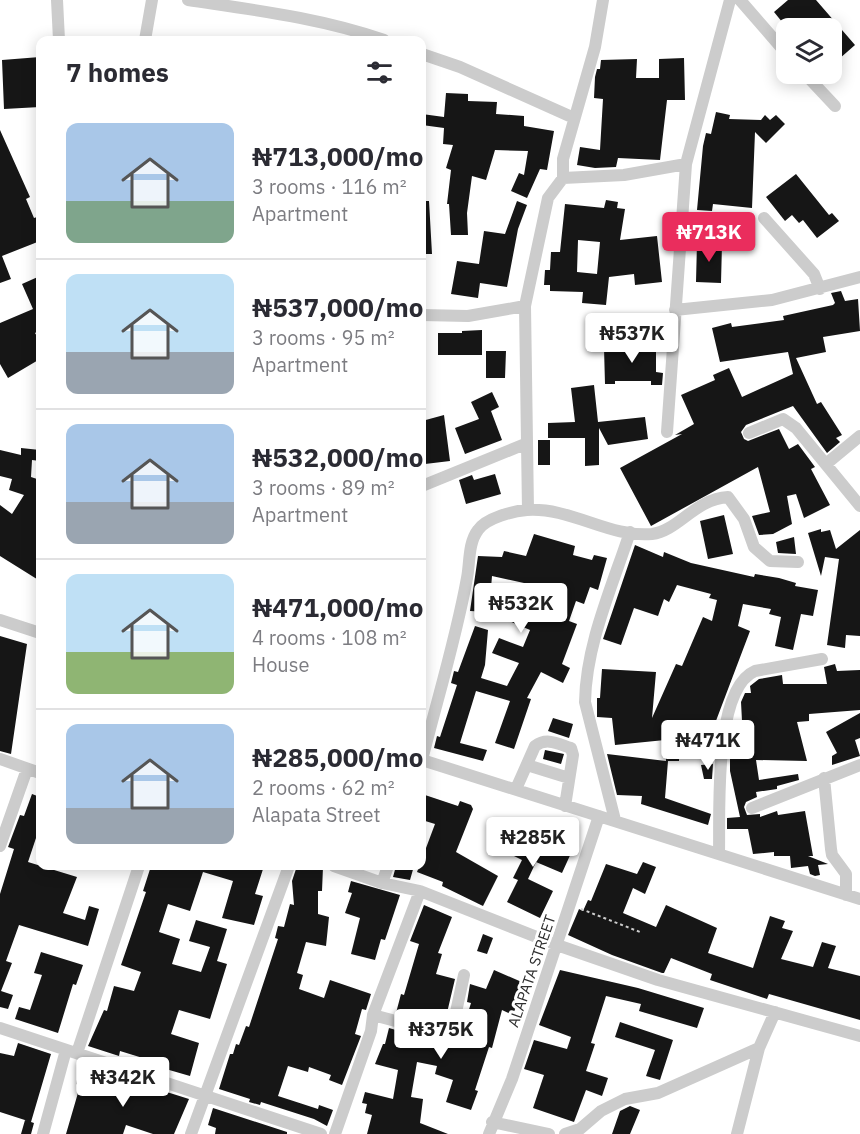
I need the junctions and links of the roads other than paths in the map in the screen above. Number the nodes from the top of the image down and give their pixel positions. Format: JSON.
{"nodes":[{"id":1,"x":57,"y":0,"type":"edge"},
{"id":2,"x":152,"y":0,"type":"edge"},
{"id":3,"x":192,"y":0,"type":"edge"},
{"id":4,"x":603,"y":0,"type":"edge"},
{"id":5,"x":730,"y":0,"type":"edge"},
{"id":6,"x":740,"y":0,"type":"edge"},
{"id":7,"x":59,"y":36,"type":"edge"},
{"id":8,"x":146,"y":36,"type":"edge"},
{"id":9,"x":371,"y":36,"type":"edge"},
{"id":10,"x":776,"y":41,"type":"edge"},
{"id":11,"x":426,"y":55,"type":"edge"},
{"id":12,"x":814,"y":84,"type":"edge"},
{"id":13,"x":835,"y":106,"type":"dead end"},
{"id":14,"x":574,"y":117,"type":"junction"},
{"id":15,"x":686,"y":164,"type":"junction"},
{"id":16,"x":563,"y":178,"type":"junction"},
{"id":17,"x":764,"y":218,"type":"dead end"},
{"id":18,"x":860,"y":277,"type":"edge"},
{"id":19,"x":820,"y":289,"type":"junction"},
{"id":20,"x":525,"y":306,"type":"junction"},
{"id":21,"x":675,"y":310,"type":"junction"},
{"id":22,"x":426,"y":315,"type":"edge"},
{"id":23,"x":667,"y":432,"type":"dead end"},
{"id":24,"x":748,"y":433,"type":"dead end"},
{"id":25,"x":860,"y":436,"type":"edge"},
{"id":26,"x":525,"y":444,"type":"junction"},
{"id":27,"x":826,"y":464,"type":"junction"},
{"id":28,"x":426,"y":484,"type":"edge"},
{"id":29,"x":860,"y":506,"type":"edge"},
{"id":30,"x":528,"y":510,"type":"junction"},
{"id":31,"x":630,"y":532,"type":"junction"},
{"id":32,"x":798,"y":562,"type":"dead end"},
{"id":33,"x":0,"y":620,"type":"edge"},
{"id":34,"x":36,"y":632,"type":"edge"},
{"id":35,"x":822,"y":659,"type":"dead end"},
{"id":36,"x":426,"y":744,"type":"edge"},
{"id":37,"x":0,"y":759,"type":"edge"},
{"id":38,"x":426,"y":761,"type":"edge"},
{"id":39,"x":527,"y":765,"type":"junction"},
{"id":40,"x":860,"y":765,"type":"edge"},
{"id":41,"x":27,"y":768,"type":"junction"},
{"id":42,"x":36,"y":771,"type":"edge"},
{"id":43,"x":569,"y":778,"type":"junction"},
{"id":44,"x":824,"y":778,"type":"junction"},
{"id":45,"x":516,"y":789,"type":"junction"},
{"id":46,"x":565,"y":806,"type":"junction"},
{"id":47,"x":752,"y":808,"type":"dead end"},
{"id":48,"x":599,"y":816,"type":"junction"},
{"id":49,"x":615,"y":820,"type":"junction"},
{"id":50,"x":0,"y":846,"type":"edge"},
{"id":51,"x":719,"y":854,"type":"junction"},
{"id":52,"x":138,"y":870,"type":"edge"},
{"id":53,"x":287,"y":870,"type":"edge"},
{"id":54,"x":345,"y":870,"type":"edge"},
{"id":55,"x":387,"y":870,"type":"edge"},
{"id":56,"x":382,"y":884,"type":"junction"},
{"id":57,"x":420,"y":891,"type":"junction"},
{"id":58,"x":846,"y":895,"type":"junction"},
{"id":59,"x":860,"y":899,"type":"edge"},
{"id":60,"x":557,"y":945,"type":"junction"},
{"id":61,"x":464,"y":975,"type":"dead end"},
{"id":62,"x":775,"y":1012,"type":"junction"},
{"id":63,"x":373,"y":1015,"type":"junction"},
{"id":64,"x":0,"y":1028,"type":"edge"},
{"id":65,"x":860,"y":1036,"type":"edge"},
{"id":66,"x":759,"y":1048,"type":"junction"},
{"id":67,"x":72,"y":1052,"type":"junction"},
{"id":68,"x":203,"y":1097,"type":"junction"},
{"id":69,"x":490,"y":1128,"type":"edge"},
{"id":70,"x":43,"y":1134,"type":"edge"},
{"id":71,"x":191,"y":1134,"type":"edge"},
{"id":72,"x":321,"y":1134,"type":"edge"},
{"id":73,"x":335,"y":1134,"type":"edge"},
{"id":74,"x":549,"y":1134,"type":"edge"},
{"id":75,"x":565,"y":1134,"type":"edge"},
{"id":76,"x":737,"y":1134,"type":"edge"}],
"edges":[{"from":1,"to":7,"type":"street"},
{"from":2,"to":8,"type":"street"},
{"from":3,"to":9,"type":"street"},
{"from":4,"to":14,"type":"street"},
{"from":5,"to":15,"type":"street"},
{"from":6,"to":10,"type":"street"},
{"from":11,"to":14,"type":"street"},
{"from":12,"to":13,"type":"street"},
{"from":14,"to":16,"type":"street"},
{"from":15,"to":16,"type":"street"},
{"from":15,"to":21,"type":"street"},
{"from":16,"to":20,"type":"street"},
{"from":17,"to":19,"type":"street"},
{"from":18,"to":19,"type":"street"},
{"from":19,"to":21,"type":"street"},
{"from":20,"to":22,"type":"street"},
{"from":20,"to":26,"type":"street"},
{"from":21,"to":23,"type":"street"},
{"from":24,"to":27,"type":"street"},
{"from":25,"to":27,"type":"street"},
{"from":26,"to":28,"type":"street"},
{"from":26,"to":30,"type":"street"},
{"from":27,"to":29,"type":"street"},
{"from":30,"to":31,"type":"street"},
{"from":30,"to":36,"type":"street"},
{"from":31,"to":32,"type":"street"},
{"from":31,"to":49,"type":"street"},
{"from":33,"to":34,"type":"street"},
{"from":35,"to":51,"type":"street"},
{"from":37,"to":41,"type":"street"},
{"from":38,"to":45,"type":"street"},
{"from":39,"to":43,"type":"street"},
{"from":39,"to":43,"type":"street"},
{"from":39,"to":45,"type":"street"},
{"from":40,"to":44,"type":"street"},
{"from":41,"to":42,"type":"street"},
{"from":41,"to":50,"type":"street"},
{"from":43,"to":46,"type":"street"},
{"from":44,"to":47,"type":"street"},
{"from":44,"to":58,"type":"street"},
{"from":45,"to":46,"type":"street"},
{"from":46,"to":48,"type":"street"},
{"from":48,"to":49,"type":"street"},
{"from":48,"to":60,"type":"street","name":"ALAPATA STREET"},
{"from":49,"to":51,"type":"street"},
{"from":51,"to":58,"type":"street"},
{"from":52,"to":67,"type":"street"},
{"from":53,"to":68,"type":"street"},
{"from":54,"to":56,"type":"street"},
{"from":55,"to":56,"type":"street"},
{"from":56,"to":57,"type":"street"},
{"from":57,"to":60,"type":"street"},
{"from":57,"to":63,"type":"street"},
{"from":58,"to":59,"type":"street"},
{"from":60,"to":62,"type":"street"},
{"from":60,"to":69,"type":"street","name":"ALAPATA STREET"},
{"from":61,"to":63,"type":"street"},
{"from":62,"to":65,"type":"street"},
{"from":62,"to":66,"type":"street"},
{"from":63,"to":73,"type":"street"},
{"from":64,"to":67,"type":"street"},
{"from":66,"to":75,"type":"street"},
{"from":66,"to":76,"type":"street"},
{"from":67,"to":68,"type":"street"},
{"from":67,"to":70,"type":"street"},
{"from":68,"to":71,"type":"street"},
{"from":68,"to":72,"type":"street"},
{"from":69,"to":74,"type":"street"}]}
